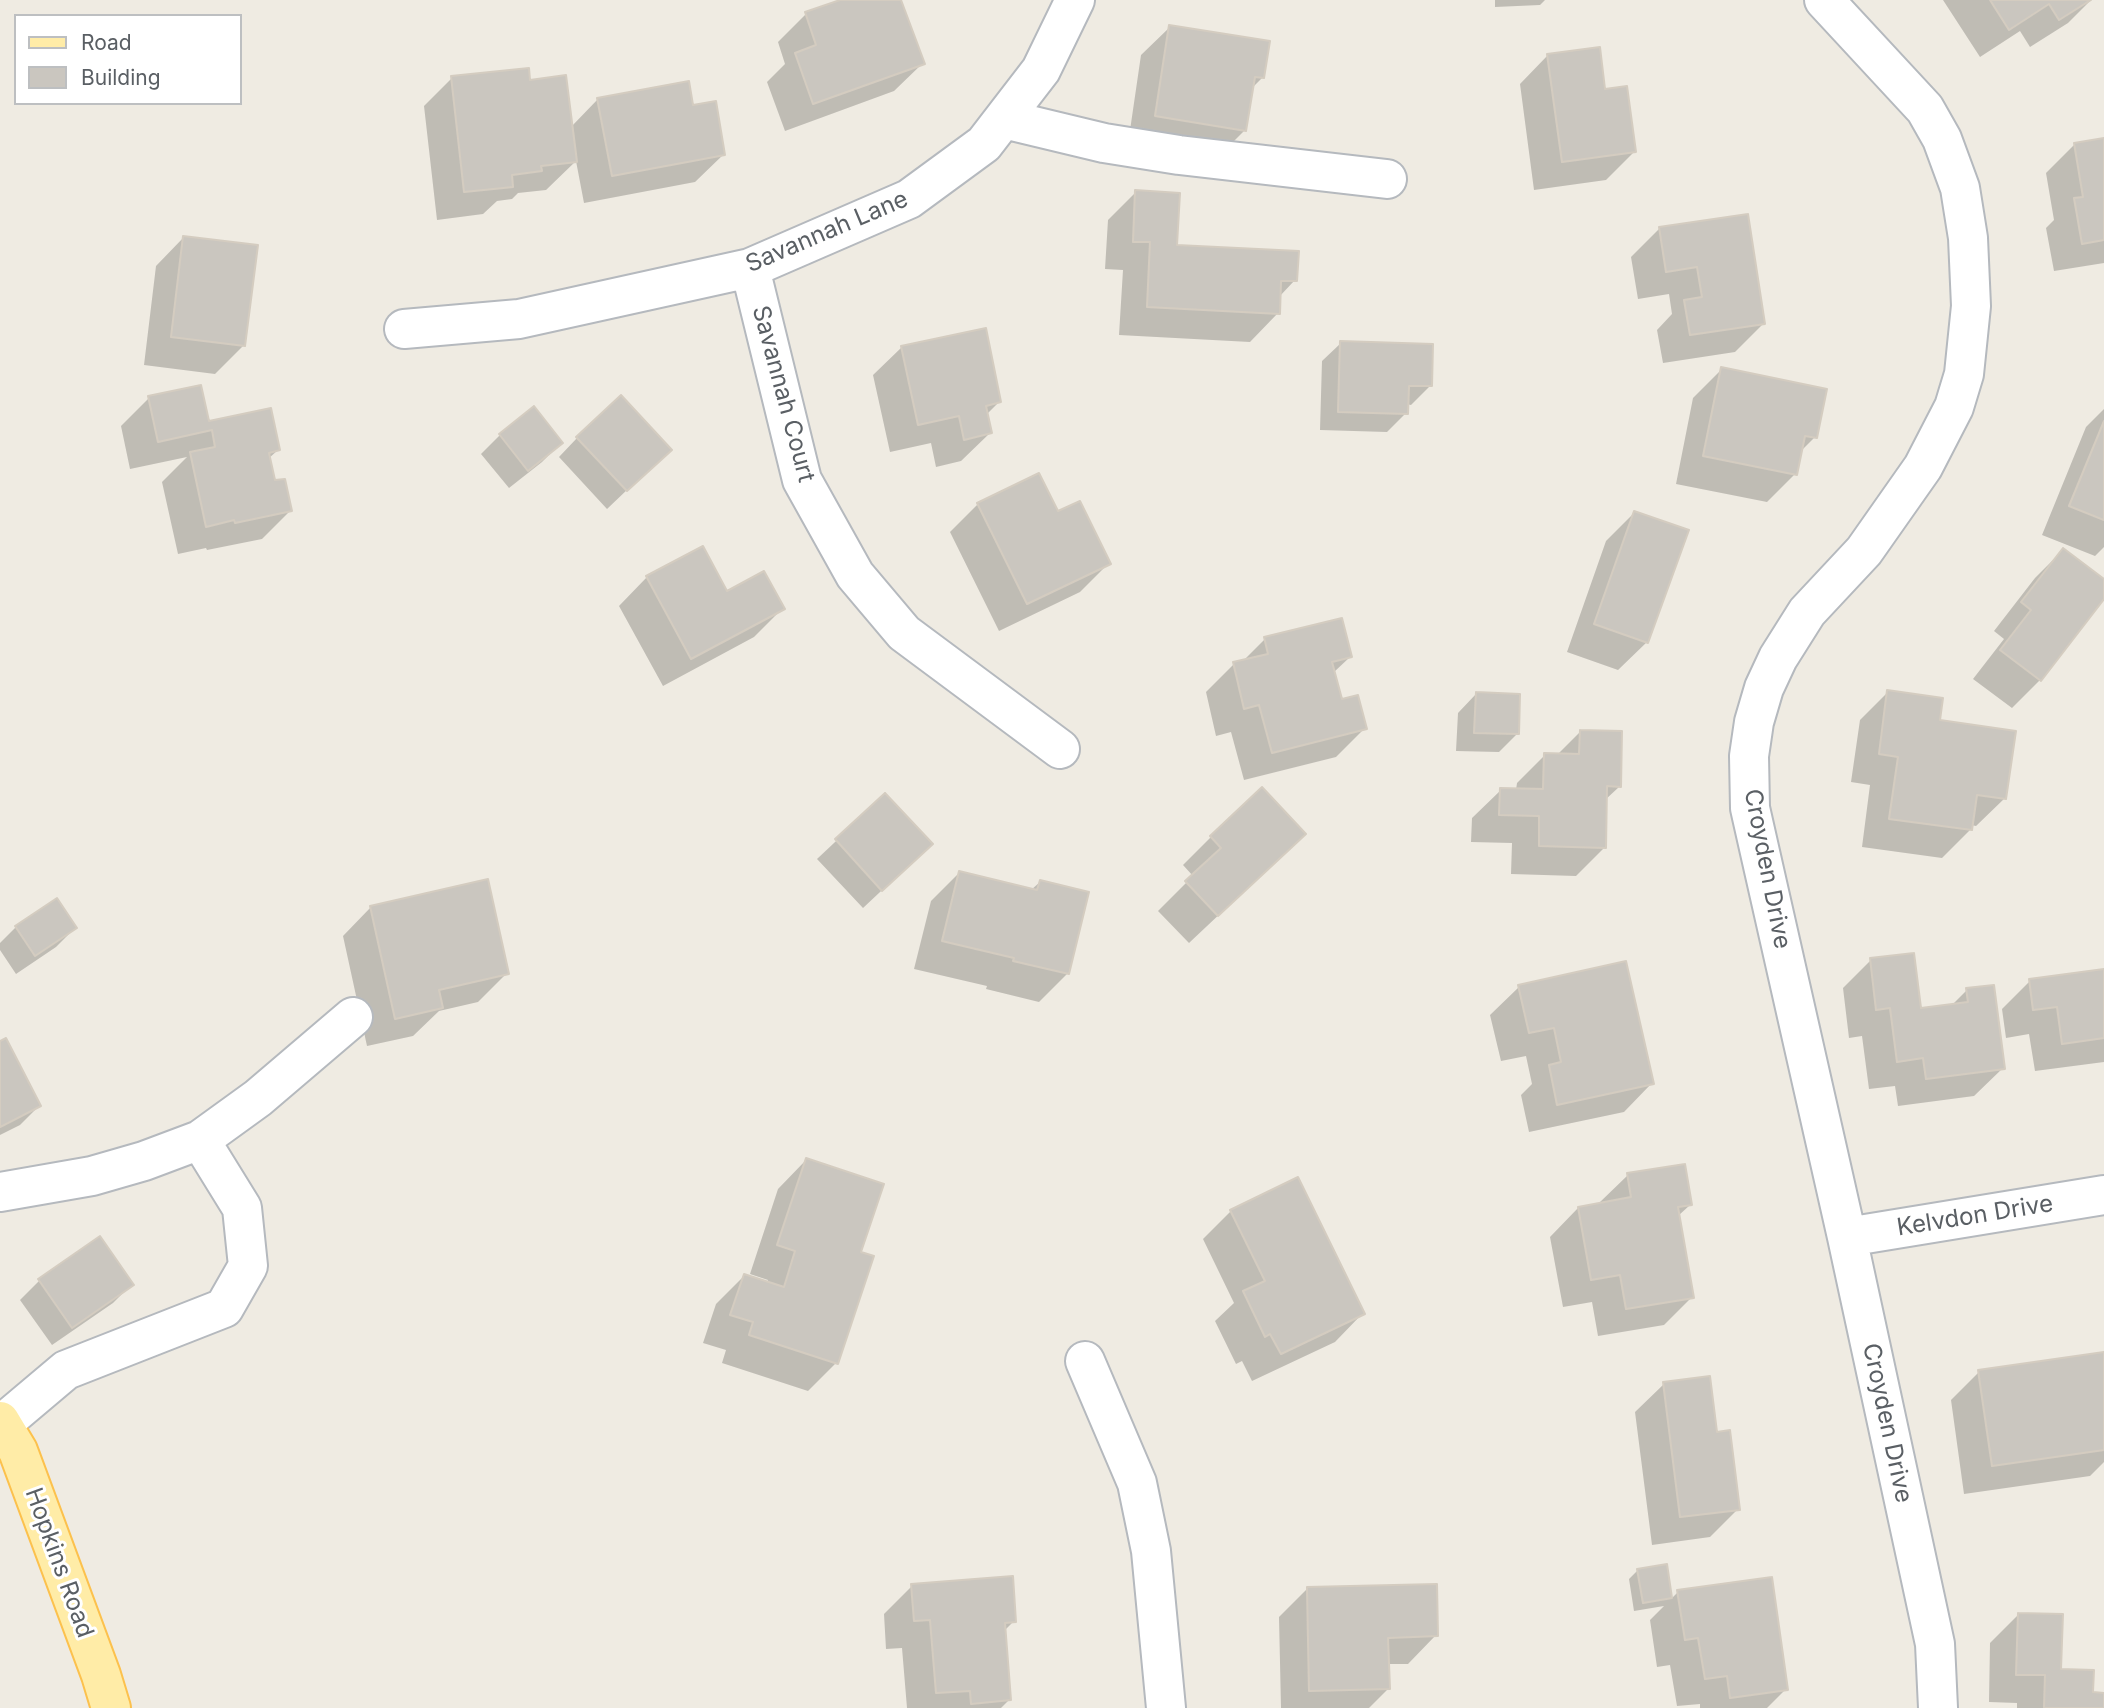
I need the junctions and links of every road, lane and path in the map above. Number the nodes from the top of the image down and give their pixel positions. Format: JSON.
{"nodes":[{"id":1,"x":1075,"y":0,"type":"edge"},
{"id":2,"x":1824,"y":0,"type":"edge"},
{"id":3,"x":1004,"y":119,"type":"junction"},
{"id":4,"x":1387,"y":178,"type":"dead end"},
{"id":5,"x":750,"y":268,"type":"junction"},
{"id":6,"x":404,"y":330,"type":"dead end"},
{"id":7,"x":1060,"y":749,"type":"dead end"},
{"id":8,"x":353,"y":1017,"type":"dead end"},
{"id":9,"x":200,"y":1140,"type":"junction"},
{"id":10,"x":0,"y":1192,"type":"edge"},
{"id":11,"x":2104,"y":1195,"type":"edge"},
{"id":12,"x":1847,"y":1237,"type":"junction"},
{"id":13,"x":1085,"y":1361,"type":"dead end"},
{"id":14,"x":1,"y":1422,"type":"edge"},
{"id":15,"x":111,"y":1708,"type":"edge"},
{"id":16,"x":1166,"y":1708,"type":"edge"},
{"id":17,"x":1938,"y":1708,"type":"edge"}],
"edges":[{"from":1,"to":3,"type":"street","name":"Savannah Lane"},
{"from":2,"to":12,"type":"street","name":"Croyden Drive"},
{"from":3,"to":4,"type":"street"},
{"from":3,"to":5,"type":"street","name":"Savannah Lane"},
{"from":5,"to":6,"type":"street","name":"Savannah Lane"},
{"from":5,"to":7,"type":"street","name":"Savannah Court"},
{"from":8,"to":9,"type":"street"},
{"from":9,"to":10,"type":"street"},
{"from":9,"to":14,"type":"street"},
{"from":11,"to":12,"type":"street","name":"Kelvdon Drive"},
{"from":12,"to":17,"type":"street","name":"Croyden Drive"},
{"from":13,"to":16,"type":"street"},
{"from":14,"to":15,"type":"main road","name":"Hopkins Road"}]}
